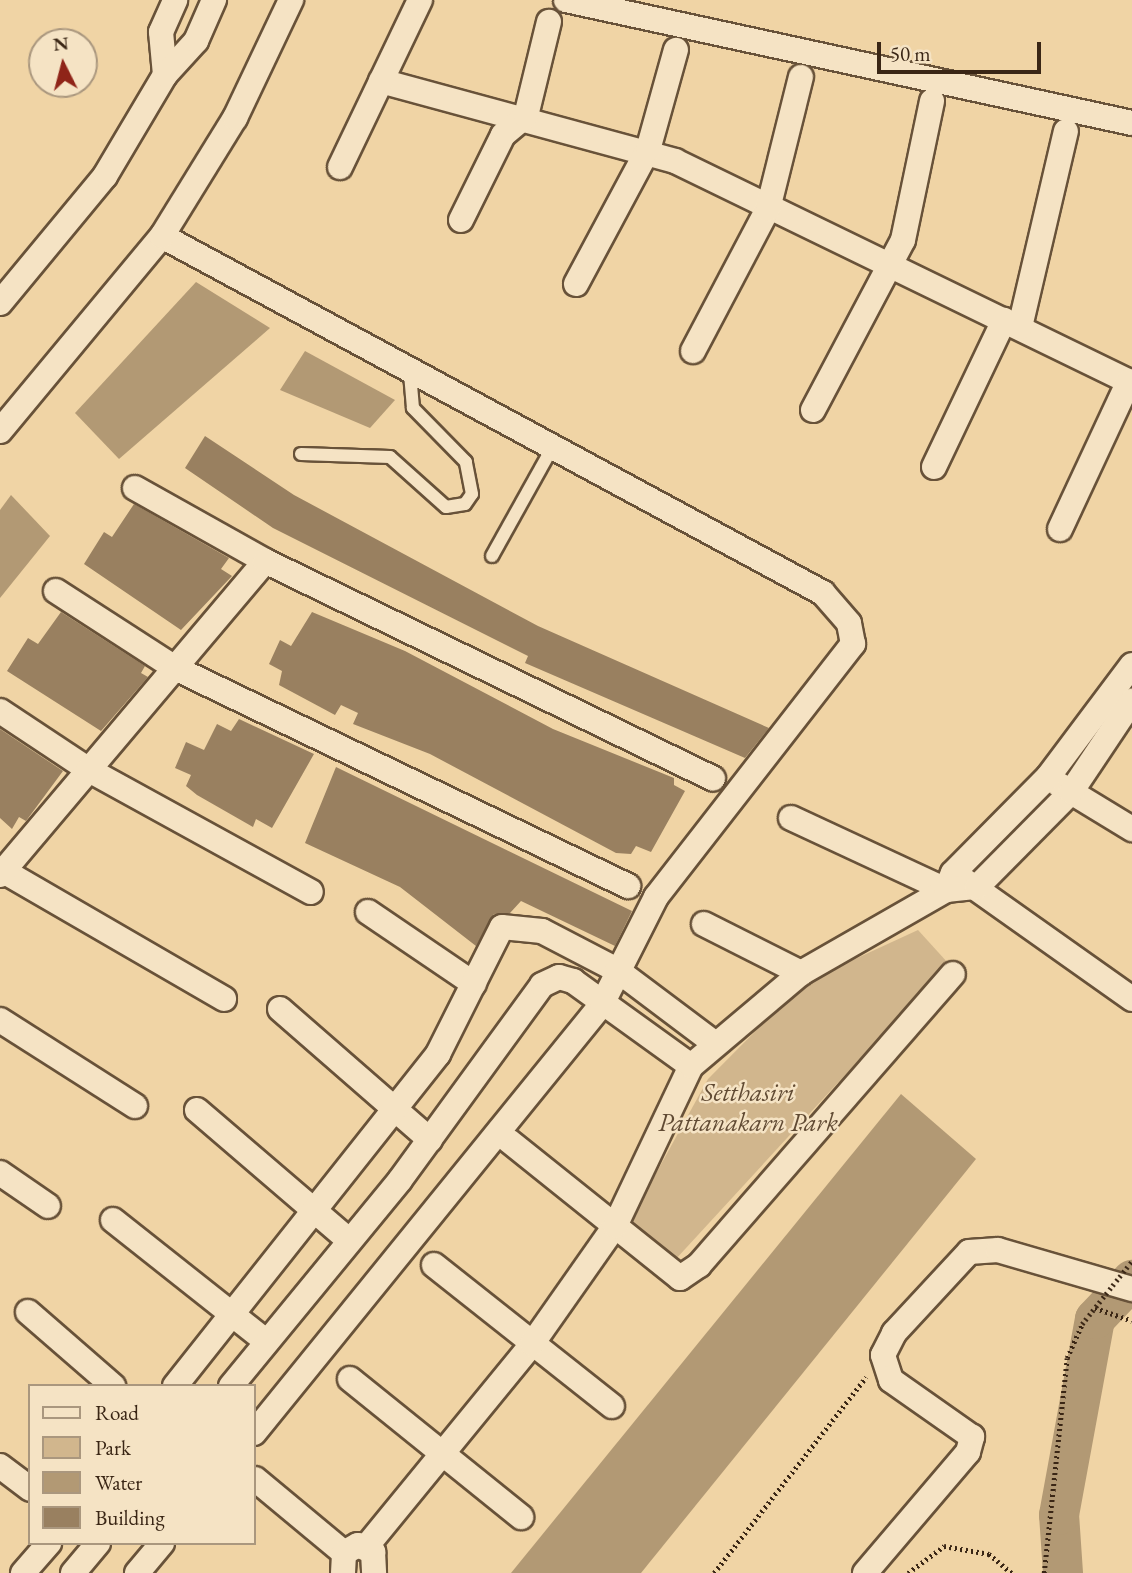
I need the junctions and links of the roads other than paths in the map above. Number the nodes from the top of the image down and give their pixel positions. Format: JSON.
{"nodes":[{"id":1,"x":175,"y":0,"type":"edge"},
{"id":2,"x":214,"y":0,"type":"edge"},
{"id":3,"x":291,"y":0,"type":"edge"},
{"id":4,"x":420,"y":0,"type":"edge"},
{"id":5,"x":574,"y":1,"type":"edge"},
{"id":6,"x":549,"y":22,"type":"dead end"},
{"id":7,"x":676,"y":50,"type":"dead end"},
{"id":8,"x":164,"y":75,"type":"junction"},
{"id":9,"x":801,"y":77,"type":"dead end"},
{"id":10,"x":381,"y":81,"type":"junction"},
{"id":11,"x":932,"y":101,"type":"dead end"},
{"id":12,"x":526,"y":116,"type":"junction"},
{"id":13,"x":1132,"y":123,"type":"edge"},
{"id":14,"x":1066,"y":131,"type":"dead end"},
{"id":15,"x":648,"y":150,"type":"junction"},
{"id":16,"x":340,"y":167,"type":"dead end"},
{"id":17,"x":768,"y":209,"type":"junction"},
{"id":18,"x":461,"y":220,"type":"dead end"},
{"id":19,"x":162,"y":236,"type":"junction"},
{"id":20,"x":889,"y":266,"type":"junction"},
{"id":21,"x":576,"y":284,"type":"dead end"},
{"id":22,"x":0,"y":303,"type":"edge"},
{"id":23,"x":1012,"y":324,"type":"junction"},
{"id":24,"x":693,"y":351,"type":"dead end"},
{"id":25,"x":410,"y":373,"type":"junction"},
{"id":26,"x":1130,"y":382,"type":"edge"},
{"id":27,"x":813,"y":411,"type":"dead end"},
{"id":28,"x":0,"y":431,"type":"edge"},
{"id":29,"x":552,"y":448,"type":"junction"},
{"id":30,"x":301,"y":454,"type":"dead end"},
{"id":31,"x":934,"y":467,"type":"dead end"},
{"id":32,"x":135,"y":488,"type":"dead end"},
{"id":33,"x":1060,"y":529,"type":"dead end"},
{"id":34,"x":492,"y":556,"type":"dead end"},
{"id":35,"x":265,"y":561,"type":"junction"},
{"id":36,"x":57,"y":591,"type":"dead end"},
{"id":37,"x":1132,"y":666,"type":"edge"},
{"id":38,"x":175,"y":668,"type":"junction"},
{"id":39,"x":1132,"y":701,"type":"edge"},
{"id":40,"x":0,"y":711,"type":"edge"},
{"id":41,"x":89,"y":770,"type":"junction"},
{"id":42,"x":1048,"y":778,"type":"junction"},
{"id":43,"x":713,"y":779,"type":"dead end"},
{"id":44,"x":1071,"y":792,"type":"junction"},
{"id":45,"x":791,"y":818,"type":"dead end"},
{"id":46,"x":1132,"y":829,"type":"edge"},
{"id":47,"x":1,"y":872,"type":"edge"},
{"id":48,"x":949,"y":881,"type":"junction"},
{"id":49,"x":628,"y":886,"type":"dead end"},
{"id":50,"x":977,"y":887,"type":"junction"},
{"id":51,"x":311,"y":892,"type":"dead end"},
{"id":52,"x":368,"y":912,"type":"dead end"},
{"id":53,"x":704,"y":924,"type":"dead end"},
{"id":54,"x":617,"y":970,"type":"junction"},
{"id":55,"x":801,"y":973,"type":"junction"},
{"id":56,"x":953,"y":974,"type":"dead end"},
{"id":57,"x":474,"y":984,"type":"junction"},
{"id":58,"x":224,"y":999,"type":"dead end"},
{"id":59,"x":1132,"y":999,"type":"edge"},
{"id":60,"x":602,"y":1004,"type":"junction"},
{"id":61,"x":280,"y":1009,"type":"dead end"},
{"id":62,"x":0,"y":1020,"type":"edge"},
{"id":63,"x":713,"y":1042,"type":"junction"},
{"id":64,"x":691,"y":1066,"type":"junction"},
{"id":65,"x":135,"y":1106,"type":"dead end"},
{"id":66,"x":197,"y":1110,"type":"dead end"},
{"id":67,"x":397,"y":1111,"type":"junction"},
{"id":68,"x":430,"y":1140,"type":"junction"},
{"id":69,"x":509,"y":1141,"type":"dead end"},
{"id":70,"x":0,"y":1173,"type":"edge"},
{"id":71,"x":48,"y":1206,"type":"dead end"},
{"id":72,"x":316,"y":1212,"type":"junction"},
{"id":73,"x":113,"y":1220,"type":"dead end"},
{"id":74,"x":615,"y":1226,"type":"junction"},
{"id":75,"x":350,"y":1241,"type":"junction"},
{"id":76,"x":434,"y":1265,"type":"dead end"},
{"id":77,"x":1122,"y":1287,"type":"edge"},
{"id":78,"x":28,"y":1312,"type":"dead end"},
{"id":79,"x":234,"y":1316,"type":"junction"},
{"id":80,"x":267,"y":1342,"type":"junction"},
{"id":81,"x":532,"y":1344,"type":"junction"},
{"id":82,"x":350,"y":1379,"type":"dead end"},
{"id":83,"x":111,"y":1384,"type":"edge"},
{"id":84,"x":177,"y":1384,"type":"edge"},
{"id":85,"x":233,"y":1384,"type":"edge"},
{"id":86,"x":612,"y":1406,"type":"dead end"},
{"id":87,"x":256,"y":1431,"type":"edge"},
{"id":88,"x":440,"y":1450,"type":"junction"},
{"id":89,"x":0,"y":1466,"type":"edge"},
{"id":90,"x":256,"y":1480,"type":"edge"},
{"id":91,"x":28,"y":1487,"type":"edge"},
{"id":92,"x":521,"y":1517,"type":"dead end"},
{"id":93,"x":47,"y":1545,"type":"edge"},
{"id":94,"x":96,"y":1545,"type":"edge"},
{"id":95,"x":160,"y":1545,"type":"edge"},
{"id":96,"x":351,"y":1558,"type":"edge"},
{"id":97,"x":23,"y":1573,"type":"edge"},
{"id":98,"x":73,"y":1573,"type":"edge"},
{"id":99,"x":137,"y":1573,"type":"edge"},
{"id":100,"x":374,"y":1573,"type":"edge"},
{"id":101,"x":865,"y":1573,"type":"edge"}],
"edges":[{"from":1,"to":8,"type":"street"},
{"from":2,"to":8,"type":"street"},
{"from":3,"to":19,"type":"street"},
{"from":4,"to":10,"type":"street"},
{"from":5,"to":13,"type":"street"},
{"from":6,"to":12,"type":"street"},
{"from":7,"to":15,"type":"street"},
{"from":8,"to":22,"type":"street"},
{"from":9,"to":17,"type":"street"},
{"from":10,"to":12,"type":"street"},
{"from":10,"to":16,"type":"street"},
{"from":11,"to":20,"type":"street"},
{"from":12,"to":15,"type":"street"},
{"from":12,"to":18,"type":"street"},
{"from":14,"to":23,"type":"street"},
{"from":15,"to":17,"type":"street"},
{"from":15,"to":21,"type":"street"},
{"from":17,"to":20,"type":"street"},
{"from":17,"to":24,"type":"street"},
{"from":19,"to":25,"type":"street"},
{"from":19,"to":28,"type":"street"},
{"from":20,"to":23,"type":"street"},
{"from":20,"to":27,"type":"street"},
{"from":23,"to":26,"type":"street"},
{"from":23,"to":31,"type":"street"},
{"from":25,"to":29,"type":"street"},
{"from":25,"to":30,"type":"lane"},
{"from":26,"to":33,"type":"street"},
{"from":29,"to":34,"type":"lane"},
{"from":29,"to":54,"type":"street"},
{"from":32,"to":35,"type":"street"},
{"from":35,"to":38,"type":"street"},
{"from":35,"to":43,"type":"street"},
{"from":36,"to":38,"type":"street"},
{"from":37,"to":42,"type":"street"},
{"from":38,"to":41,"type":"street"},
{"from":38,"to":49,"type":"street"},
{"from":39,"to":44,"type":"street"},
{"from":40,"to":41,"type":"street"},
{"from":41,"to":47,"type":"street"},
{"from":41,"to":51,"type":"street"},
{"from":42,"to":44,"type":"street"},
{"from":42,"to":48,"type":"street"},
{"from":44,"to":46,"type":"street"},
{"from":44,"to":50,"type":"street"},
{"from":45,"to":48,"type":"street"},
{"from":47,"to":58,"type":"street"},
{"from":48,"to":50,"type":"street"},
{"from":48,"to":55,"type":"street"},
{"from":50,"to":59,"type":"street"},
{"from":52,"to":57,"type":"street"},
{"from":53,"to":55,"type":"street"},
{"from":54,"to":57,"type":"street"},
{"from":54,"to":60,"type":"street"},
{"from":54,"to":63,"type":"street"},
{"from":55,"to":63,"type":"street"},
{"from":56,"to":74,"type":"street"},
{"from":57,"to":67,"type":"street"},
{"from":60,"to":64,"type":"street"},
{"from":60,"to":68,"type":"street"},
{"from":60,"to":87,"type":"street"},
{"from":61,"to":67,"type":"street"},
{"from":62,"to":65,"type":"street"},
{"from":63,"to":64,"type":"street"},
{"from":64,"to":74,"type":"street"},
{"from":66,"to":72,"type":"street"},
{"from":67,"to":68,"type":"street"},
{"from":67,"to":72,"type":"street"},
{"from":68,"to":75,"type":"street"},
{"from":69,"to":74,"type":"street"},
{"from":70,"to":71,"type":"street"},
{"from":72,"to":75,"type":"street"},
{"from":72,"to":79,"type":"street"},
{"from":73,"to":79,"type":"street"},
{"from":74,"to":81,"type":"street"},
{"from":75,"to":80,"type":"street"},
{"from":76,"to":81,"type":"street"},
{"from":77,"to":101,"type":"street"},
{"from":78,"to":83,"type":"street"},
{"from":79,"to":80,"type":"street"},
{"from":79,"to":84,"type":"street"},
{"from":80,"to":85,"type":"street"},
{"from":81,"to":86,"type":"street"},
{"from":81,"to":88,"type":"street"},
{"from":82,"to":88,"type":"street"},
{"from":88,"to":92,"type":"street"},
{"from":88,"to":96,"type":"street"},
{"from":89,"to":91,"type":"street"},
{"from":90,"to":96,"type":"street"},
{"from":93,"to":97,"type":"street"},
{"from":94,"to":98,"type":"street"},
{"from":95,"to":99,"type":"street"},
{"from":96,"to":100,"type":"street"}]}
